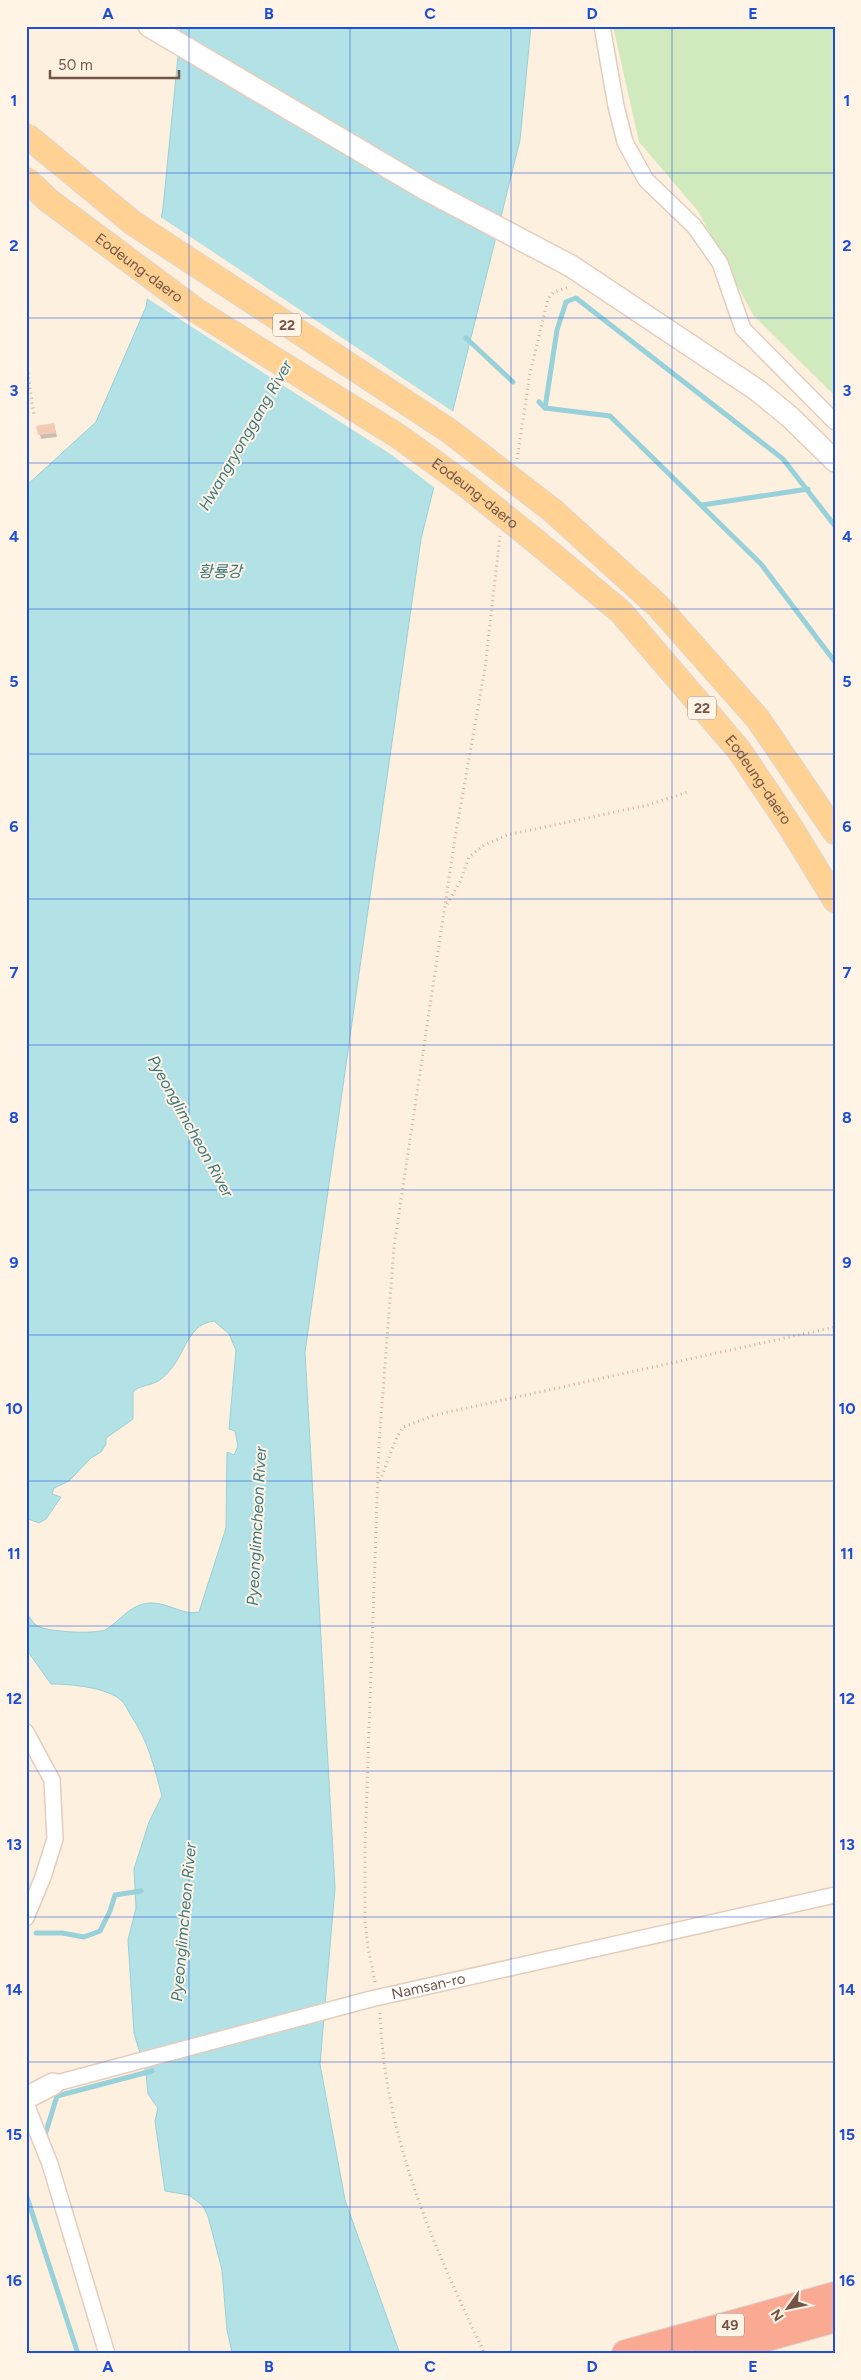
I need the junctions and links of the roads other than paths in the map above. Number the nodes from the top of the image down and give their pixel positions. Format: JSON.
{"nodes":[{"id":1,"x":149,"y":26,"type":"edge"},
{"id":2,"x":602,"y":26,"type":"edge"},
{"id":3,"x":26,"y":135,"type":"edge"},
{"id":4,"x":26,"y":179,"type":"edge"},
{"id":5,"x":835,"y":422,"type":"edge"},
{"id":6,"x":835,"y":461,"type":"edge"},
{"id":7,"x":835,"y":832,"type":"edge"},
{"id":8,"x":835,"y":900,"type":"edge"},
{"id":9,"x":26,"y":1732,"type":"edge"},
{"id":10,"x":835,"y":1895,"type":"edge"},
{"id":11,"x":26,"y":1918,"type":"edge"},
{"id":12,"x":53,"y":2084,"type":"joint"},
{"id":13,"x":26,"y":2098,"type":"edge"},
{"id":14,"x":26,"y":2104,"type":"edge"},
{"id":15,"x":835,"y":2296,"type":"edge"},
{"id":16,"x":835,"y":2318,"type":"edge"},
{"id":17,"x":107,"y":2354,"type":"edge"},
{"id":18,"x":626,"y":2354,"type":"edge"},
{"id":19,"x":706,"y":2354,"type":"edge"}],
"edges":[{"from":1,"to":6,"type":"main road"},
{"from":2,"to":5,"type":"street"},
{"from":3,"to":7,"type":"main road","name":"Eodeung-daero","number":"22","bridge":true},
{"from":4,"to":8,"type":"main road","name":"Eodeung-daero","number":"22","bridge":true},
{"from":9,"to":11,"type":"street"},
{"from":10,"to":12,"type":"street","name":"Namsan-ro"},
{"from":12,"to":13,"type":"main road","name":"Namsan-ro"},
{"from":14,"to":17,"type":"street"},
{"from":15,"to":18,"type":"highway","number":"49"},
{"from":16,"to":19,"type":"highway","number":"49"}]}
